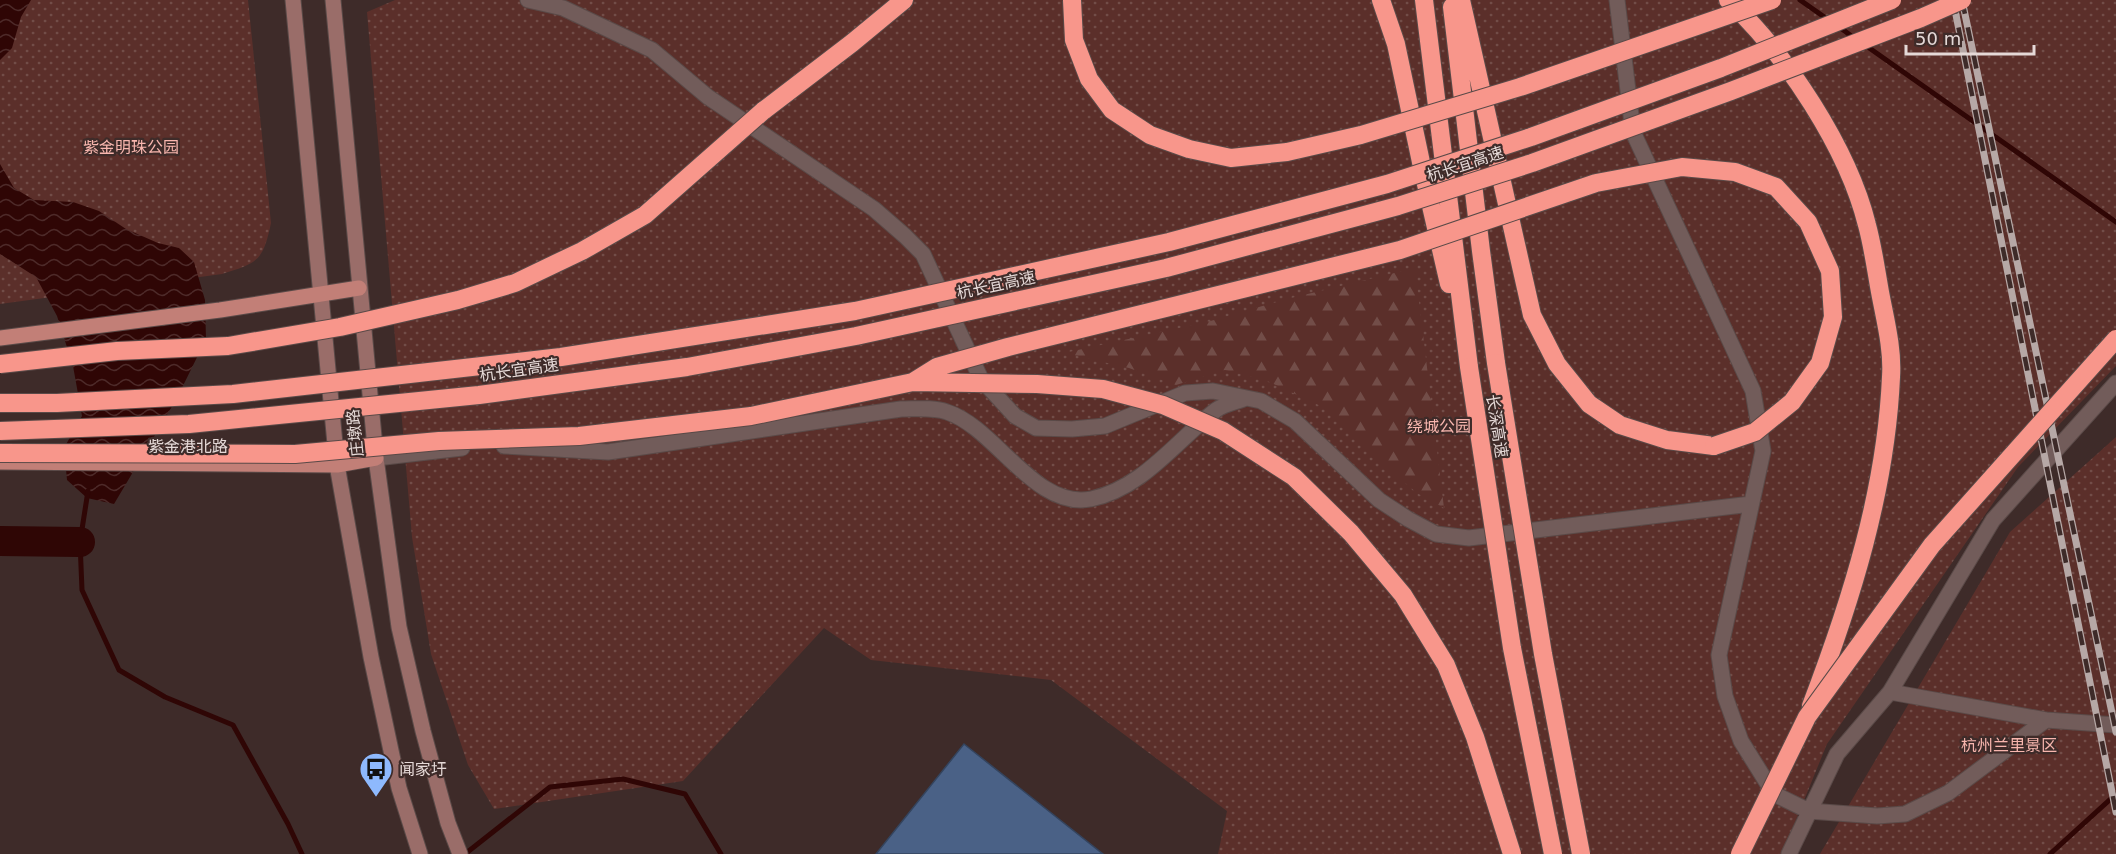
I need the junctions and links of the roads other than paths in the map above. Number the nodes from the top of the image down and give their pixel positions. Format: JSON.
{"nodes":[{"id":1,"x":293,"y":0,"type":"edge"},
{"id":2,"x":333,"y":0,"type":"edge"},
{"id":3,"x":528,"y":0,"type":"edge"},
{"id":4,"x":885,"y":0,"type":"edge"},
{"id":5,"x":904,"y":0,"type":"edge"},
{"id":6,"x":1072,"y":0,"type":"edge"},
{"id":7,"x":1382,"y":0,"type":"edge"},
{"id":8,"x":1424,"y":0,"type":"edge"},
{"id":9,"x":1451,"y":0,"type":"edge"},
{"id":10,"x":1461,"y":0,"type":"edge"},
{"id":11,"x":1617,"y":0,"type":"edge"},
{"id":12,"x":1728,"y":0,"type":"edge"},
{"id":13,"x":1772,"y":0,"type":"edge"},
{"id":14,"x":1892,"y":0,"type":"edge"},
{"id":15,"x":1962,"y":0,"type":"edge"},
{"id":16,"x":852,"y":43,"type":"junction"},
{"id":17,"x":359,"y":288,"type":"junction"},
{"id":18,"x":321,"y":293,"type":"junction"},
{"id":19,"x":0,"y":338,"type":"edge"},
{"id":20,"x":2116,"y":339,"type":"edge"},
{"id":21,"x":1465,"y":341,"type":"junction"},
{"id":22,"x":0,"y":364,"type":"edge"},
{"id":23,"x":913,"y":382,"type":"junction"},
{"id":24,"x":2116,"y":383,"type":"edge"},
{"id":25,"x":1246,"y":398,"type":"junction"},
{"id":26,"x":0,"y":403,"type":"edge"},
{"id":27,"x":0,"y":431,"type":"edge"},
{"id":28,"x":0,"y":453,"type":"edge"},
{"id":29,"x":376,"y":458,"type":"junction"},
{"id":30,"x":0,"y":462,"type":"edge"},
{"id":31,"x":337,"y":465,"type":"junction"},
{"id":32,"x":1751,"y":504,"type":"junction"},
{"id":33,"x":1890,"y":692,"type":"junction"},
{"id":34,"x":1807,"y":717,"type":"junction"},
{"id":35,"x":2046,"y":720,"type":"junction"},
{"id":36,"x":2116,"y":725,"type":"edge"},
{"id":37,"x":1809,"y":811,"type":"junction"},
{"id":38,"x":418,"y":849,"type":"edge"},
{"id":39,"x":460,"y":854,"type":"edge"},
{"id":40,"x":1512,"y":854,"type":"edge"},
{"id":41,"x":1553,"y":854,"type":"edge"},
{"id":42,"x":1581,"y":854,"type":"edge"},
{"id":43,"x":1740,"y":854,"type":"edge"},
{"id":44,"x":1789,"y":854,"type":"edge"}],
"edges":[{"from":1,"to":18,"type":"main road","name":"庄墩路"},
{"from":2,"to":17,"type":"main road","name":"庄墩路"},
{"from":3,"to":25,"type":"street"},
{"from":4,"to":16,"type":"highway"},
{"from":5,"to":16,"type":"highway"},
{"from":6,"to":13,"type":"highway","bridge":true},
{"from":7,"to":21,"type":"highway"},
{"from":8,"to":21,"type":"highway","name":"长深高速"},
{"from":9,"to":42,"type":"highway","name":"长深高速","bridge":true},
{"from":10,"to":23,"type":"highway","bridge":true},
{"from":11,"to":32,"type":"street"},
{"from":12,"to":34,"type":"highway","bridge":true},
{"from":14,"to":26,"type":"highway","name":"杭长宜高速","bridge":true},
{"from":15,"to":27,"type":"highway","name":"杭长宜高速","bridge":true},
{"from":16,"to":22,"type":"highway","bridge":true},
{"from":17,"to":18,"type":"main road"},
{"from":17,"to":29,"type":"main road","name":"庄墩路"},
{"from":18,"to":19,"type":"main road"},
{"from":18,"to":31,"type":"main road","name":"庄墩路"},
{"from":20,"to":34,"type":"highway","bridge":true},
{"from":21,"to":41,"type":"highway","name":"长深高速","bridge":true},
{"from":23,"to":28,"type":"highway","bridge":true},
{"from":23,"to":40,"type":"highway","bridge":true},
{"from":24,"to":33,"type":"street"},
{"from":25,"to":29,"type":"street"},
{"from":25,"to":32,"type":"street"},
{"from":29,"to":31,"type":"main road","name":"紫金港北路"},
{"from":29,"to":39,"type":"main road","name":"庄墩路"},
{"from":30,"to":31,"type":"main road","name":"紫金港北路"},
{"from":31,"to":38,"type":"main road","name":"庄墩路"},
{"from":32,"to":37,"type":"street"},
{"from":33,"to":35,"type":"street"},
{"from":33,"to":37,"type":"street"},
{"from":34,"to":43,"type":"highway","bridge":true},
{"from":35,"to":36,"type":"street"},
{"from":35,"to":37,"type":"street"},
{"from":37,"to":44,"type":"street"}]}
